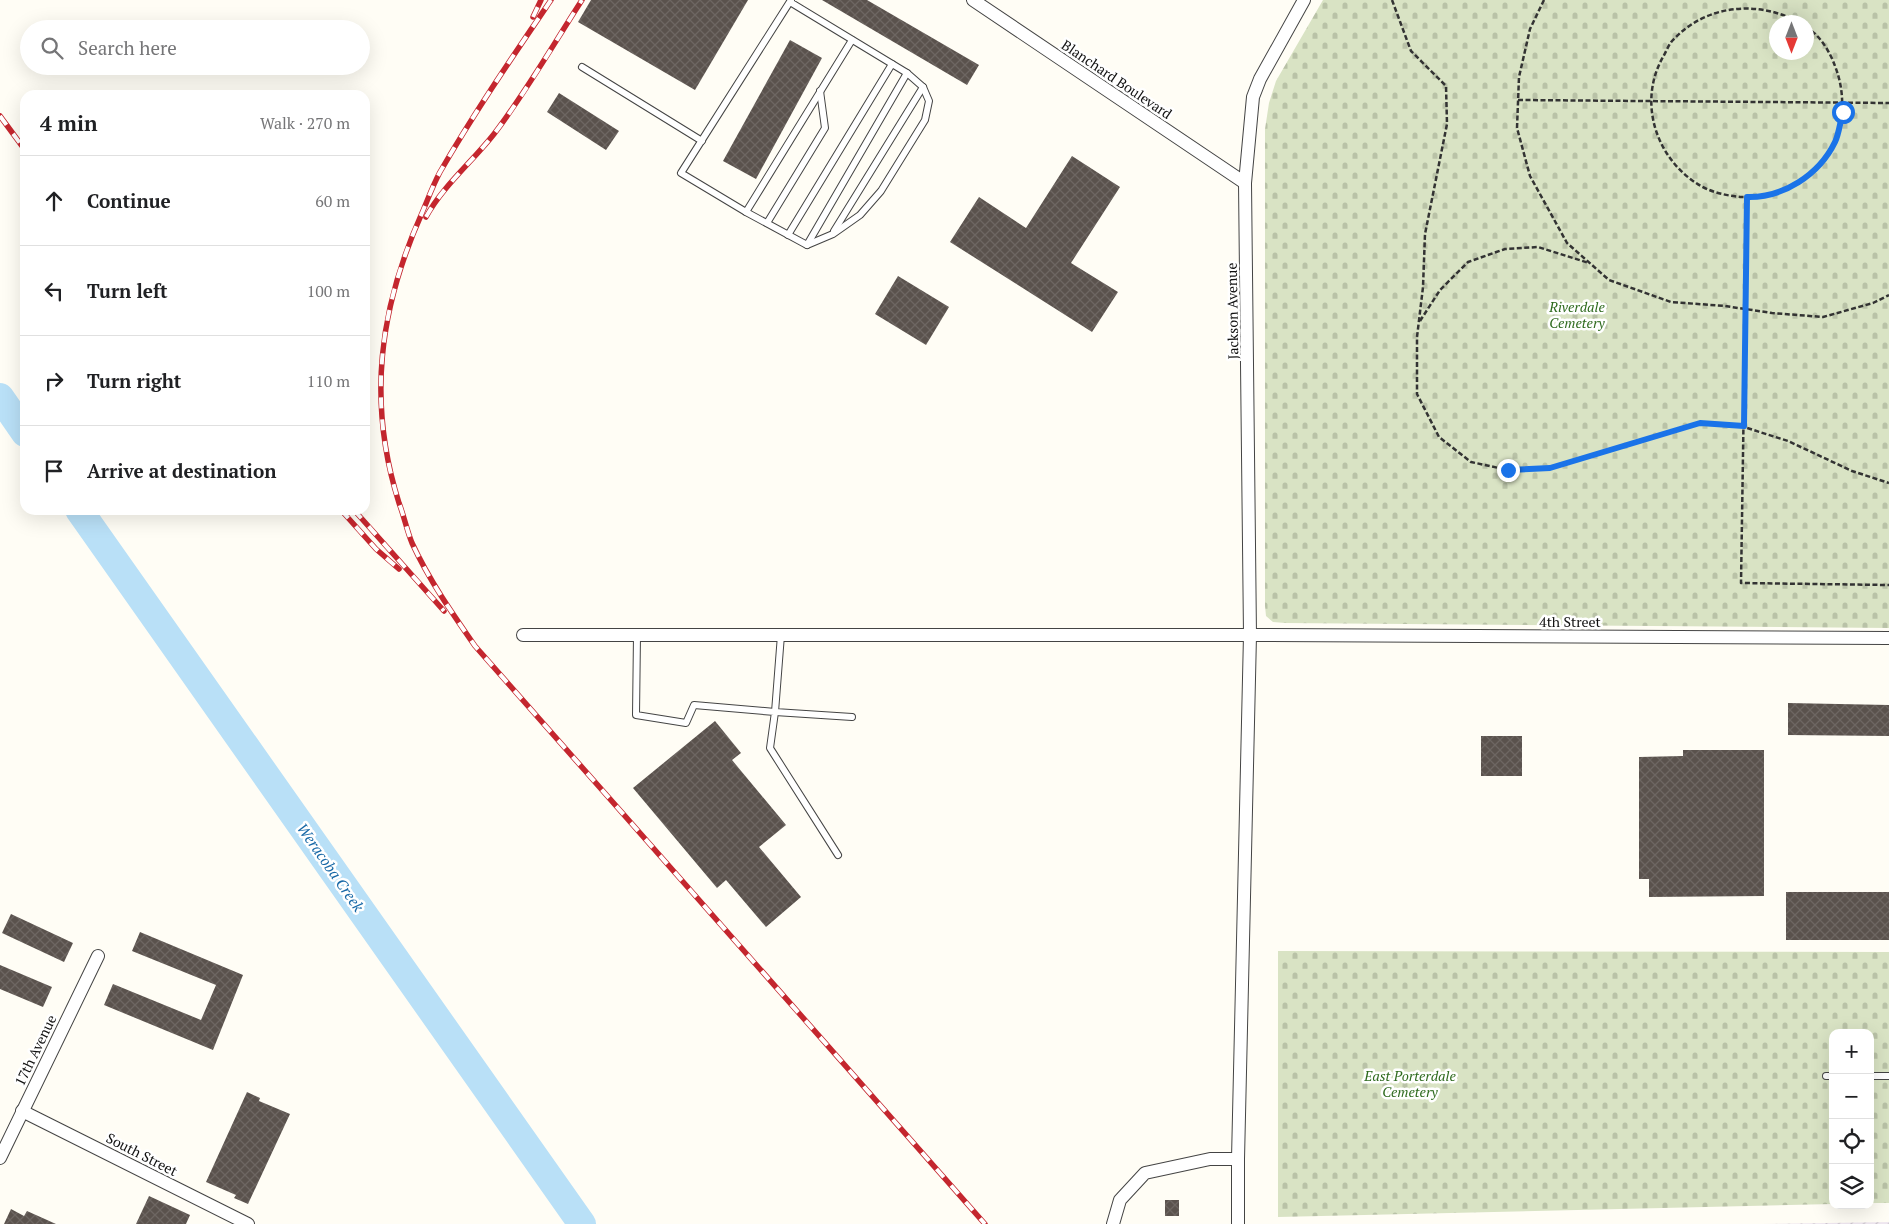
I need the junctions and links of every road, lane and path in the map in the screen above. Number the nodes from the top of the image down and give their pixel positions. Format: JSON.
{"nodes":[{"id":1,"x":973,"y":0,"type":"edge"},
{"id":2,"x":1304,"y":0,"type":"edge"},
{"id":3,"x":1392,"y":0,"type":"edge"},
{"id":4,"x":1544,"y":0,"type":"edge"},
{"id":5,"x":790,"y":1,"type":"edge"},
{"id":6,"x":1787,"y":15,"type":"edge"},
{"id":7,"x":1814,"y":36,"type":"edge"},
{"id":8,"x":852,"y":40,"type":"junction"},
{"id":9,"x":892,"y":64,"type":"junction"},
{"id":10,"x":582,"y":67,"type":"dead end"},
{"id":11,"x":907,"y":73,"type":"junction"},
{"id":12,"x":923,"y":87,"type":"junction"},
{"id":13,"x":820,"y":91,"type":"junction"},
{"id":14,"x":1518,"y":100,"type":"junction"},
{"id":15,"x":1650,"y":101,"type":"junction"},
{"id":16,"x":1843,"y":103,"type":"junction"},
{"id":17,"x":1889,"y":104,"type":"edge"},
{"id":18,"x":702,"y":141,"type":"junction"},
{"id":19,"x":1245,"y":183,"type":"junction"},
{"id":20,"x":1747,"y":197,"type":"junction"},
{"id":21,"x":746,"y":212,"type":"junction"},
{"id":22,"x":767,"y":223,"type":"junction"},
{"id":23,"x":833,"y":234,"type":"junction"},
{"id":24,"x":788,"y":235,"type":"junction"},
{"id":25,"x":807,"y":245,"type":"junction"},
{"id":26,"x":1590,"y":263,"type":"junction"},
{"id":27,"x":1889,"y":295,"type":"edge"},
{"id":28,"x":1746,"y":309,"type":"junction"},
{"id":29,"x":1419,"y":322,"type":"junction"},
{"id":30,"x":1744,"y":426,"type":"junction"},
{"id":31,"x":1889,"y":484,"type":"edge"},
{"id":32,"x":1889,"y":586,"type":"edge"},
{"id":33,"x":523,"y":635,"type":"dead end"},
{"id":34,"x":637,"y":635,"type":"junction"},
{"id":35,"x":781,"y":635,"type":"junction"},
{"id":36,"x":1250,"y":635,"type":"junction"},
{"id":37,"x":1889,"y":638,"type":"edge"},
{"id":38,"x":775,"y":712,"type":"junction"},
{"id":39,"x":852,"y":717,"type":"dead end"},
{"id":40,"x":838,"y":855,"type":"dead end"},
{"id":41,"x":98,"y":956,"type":"dead end"},
{"id":42,"x":1874,"y":1076,"type":"edge"},
{"id":43,"x":1889,"y":1076,"type":"edge"},
{"id":44,"x":22,"y":1111,"type":"junction"},
{"id":45,"x":0,"y":1158,"type":"edge"},
{"id":46,"x":1238,"y":1159,"type":"junction"},
{"id":47,"x":248,"y":1224,"type":"edge"},
{"id":48,"x":1113,"y":1224,"type":"edge"},
{"id":49,"x":1238,"y":1224,"type":"edge"}],
"edges":[{"from":1,"to":19,"type":"street","name":"Blanchard Boulevard"},
{"from":2,"to":19,"type":"street","name":"Jackson Avenue"},
{"from":3,"to":29,"type":"path"},
{"from":4,"to":14,"type":"path"},
{"from":5,"to":8,"type":"lane"},
{"from":5,"to":18,"type":"lane"},
{"from":6,"to":15,"type":"path"},
{"from":7,"to":16,"type":"path"},
{"from":8,"to":9,"type":"lane"},
{"from":8,"to":13,"type":"lane"},
{"from":9,"to":11,"type":"lane"},
{"from":9,"to":24,"type":"lane"},
{"from":10,"to":18,"type":"lane"},
{"from":11,"to":12,"type":"lane"},
{"from":11,"to":25,"type":"lane"},
{"from":12,"to":23,"type":"lane"},
{"from":12,"to":23,"type":"lane"},
{"from":13,"to":21,"type":"lane"},
{"from":13,"to":22,"type":"lane"},
{"from":14,"to":15,"type":"path"},
{"from":14,"to":26,"type":"path"},
{"from":15,"to":16,"type":"path"},
{"from":15,"to":20,"type":"path"},
{"from":16,"to":17,"type":"path"},
{"from":16,"to":20,"type":"path"},
{"from":18,"to":21,"type":"lane"},
{"from":19,"to":36,"type":"street","name":"Jackson Avenue"},
{"from":20,"to":28,"type":"path"},
{"from":21,"to":22,"type":"lane"},
{"from":22,"to":24,"type":"lane"},
{"from":23,"to":25,"type":"lane"},
{"from":24,"to":25,"type":"lane"},
{"from":26,"to":28,"type":"path"},
{"from":26,"to":29,"type":"path"},
{"from":27,"to":28,"type":"path"},
{"from":28,"to":30,"type":"path"},
{"from":29,"to":30,"type":"path"},
{"from":30,"to":31,"type":"path"},
{"from":30,"to":32,"type":"path"},
{"from":33,"to":34,"type":"street","name":"4th Street"},
{"from":34,"to":35,"type":"street","name":"4th Street"},
{"from":34,"to":38,"type":"lane"},
{"from":35,"to":36,"type":"street","name":"4th Street"},
{"from":35,"to":38,"type":"lane"},
{"from":36,"to":37,"type":"street","name":"4th Street"},
{"from":36,"to":46,"type":"street","name":"Jackson Avenue"},
{"from":38,"to":39,"type":"lane"},
{"from":38,"to":40,"type":"lane"},
{"from":41,"to":44,"type":"street","name":"17th Avenue"},
{"from":42,"to":43,"type":"lane"},
{"from":44,"to":45,"type":"street","name":"17th Avenue"},
{"from":44,"to":47,"type":"street","name":"South Street"},
{"from":46,"to":48,"type":"street"},
{"from":46,"to":49,"type":"street","name":"Jackson Avenue"}]}
